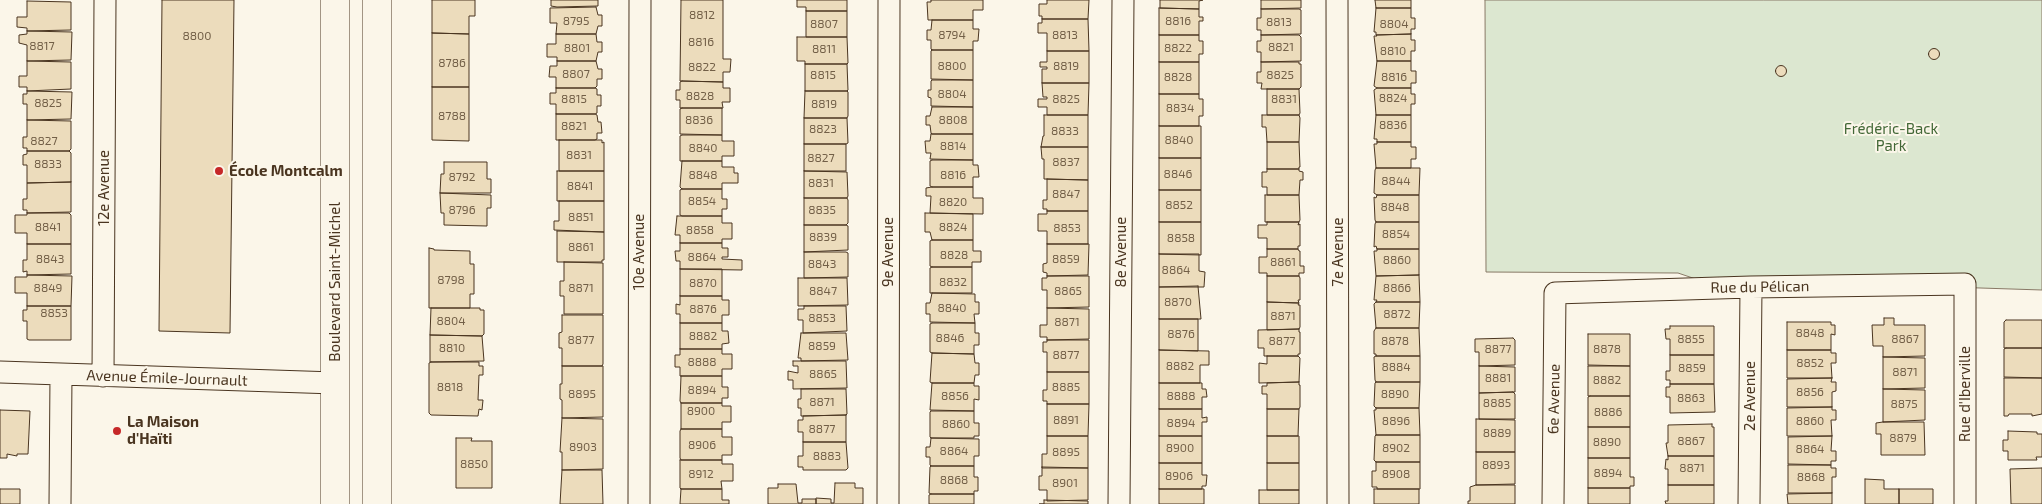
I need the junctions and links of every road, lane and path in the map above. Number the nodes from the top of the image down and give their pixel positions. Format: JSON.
{"nodes":[{"id":1,"x":105,"y":0,"type":"edge"},
{"id":2,"x":335,"y":0,"type":"edge"},
{"id":3,"x":377,"y":0,"type":"edge"},
{"id":4,"x":640,"y":0,"type":"edge"},
{"id":5,"x":889,"y":0,"type":"edge"},
{"id":6,"x":1123,"y":0,"type":"edge"},
{"id":7,"x":1337,"y":0,"type":"edge"},
{"id":8,"x":1965,"y":284,"type":"joint"},
{"id":9,"x":1751,"y":287,"type":"junction"},
{"id":10,"x":1555,"y":293,"type":"joint"},
{"id":11,"x":0,"y":372,"type":"edge"},
{"id":12,"x":61,"y":375,"type":"junction"},
{"id":13,"x":103,"y":376,"type":"junction"},
{"id":14,"x":335,"y":383,"type":"junction"},
{"id":15,"x":60,"y":504,"type":"edge"},
{"id":16,"x":335,"y":504,"type":"edge"},
{"id":17,"x":377,"y":504,"type":"edge"},
{"id":18,"x":638,"y":504,"type":"edge"},
{"id":19,"x":888,"y":504,"type":"edge"},
{"id":20,"x":1119,"y":504,"type":"edge"},
{"id":21,"x":1338,"y":504,"type":"edge"},
{"id":22,"x":1553,"y":504,"type":"edge"},
{"id":23,"x":1749,"y":504,"type":"edge"},
{"id":24,"x":1965,"y":504,"type":"edge"}],
"edges":[{"from":1,"to":13,"type":"street","name":"12e Avenue"},
{"from":2,"to":14,"type":"main road","name":"Boulevard Saint-Michel"},
{"from":3,"to":17,"type":"main road"},
{"from":4,"to":18,"type":"street","name":"10e Avenue"},
{"from":5,"to":19,"type":"street","name":"9e Avenue"},
{"from":6,"to":20,"type":"street","name":"8e Avenue"},
{"from":7,"to":21,"type":"street","name":"7e Avenue"},
{"from":8,"to":9,"type":"street","name":"Rue du Pélican"},
{"from":8,"to":24,"type":"street","name":"Rue d'Iberville"},
{"from":9,"to":10,"type":"street","name":"Rue du Pélican"},
{"from":9,"to":23,"type":"street","name":"2e Avenue"},
{"from":10,"to":22,"type":"street","name":"6e Avenue"},
{"from":11,"to":12,"type":"street","name":"Avenue Émile-Journault"},
{"from":12,"to":13,"type":"street","name":"Avenue Émile-Journault"},
{"from":12,"to":15,"type":"street"},
{"from":13,"to":14,"type":"street","name":"Avenue Émile-Journault"},
{"from":14,"to":16,"type":"main road","name":"Boulevard Saint-Michel"}]}
